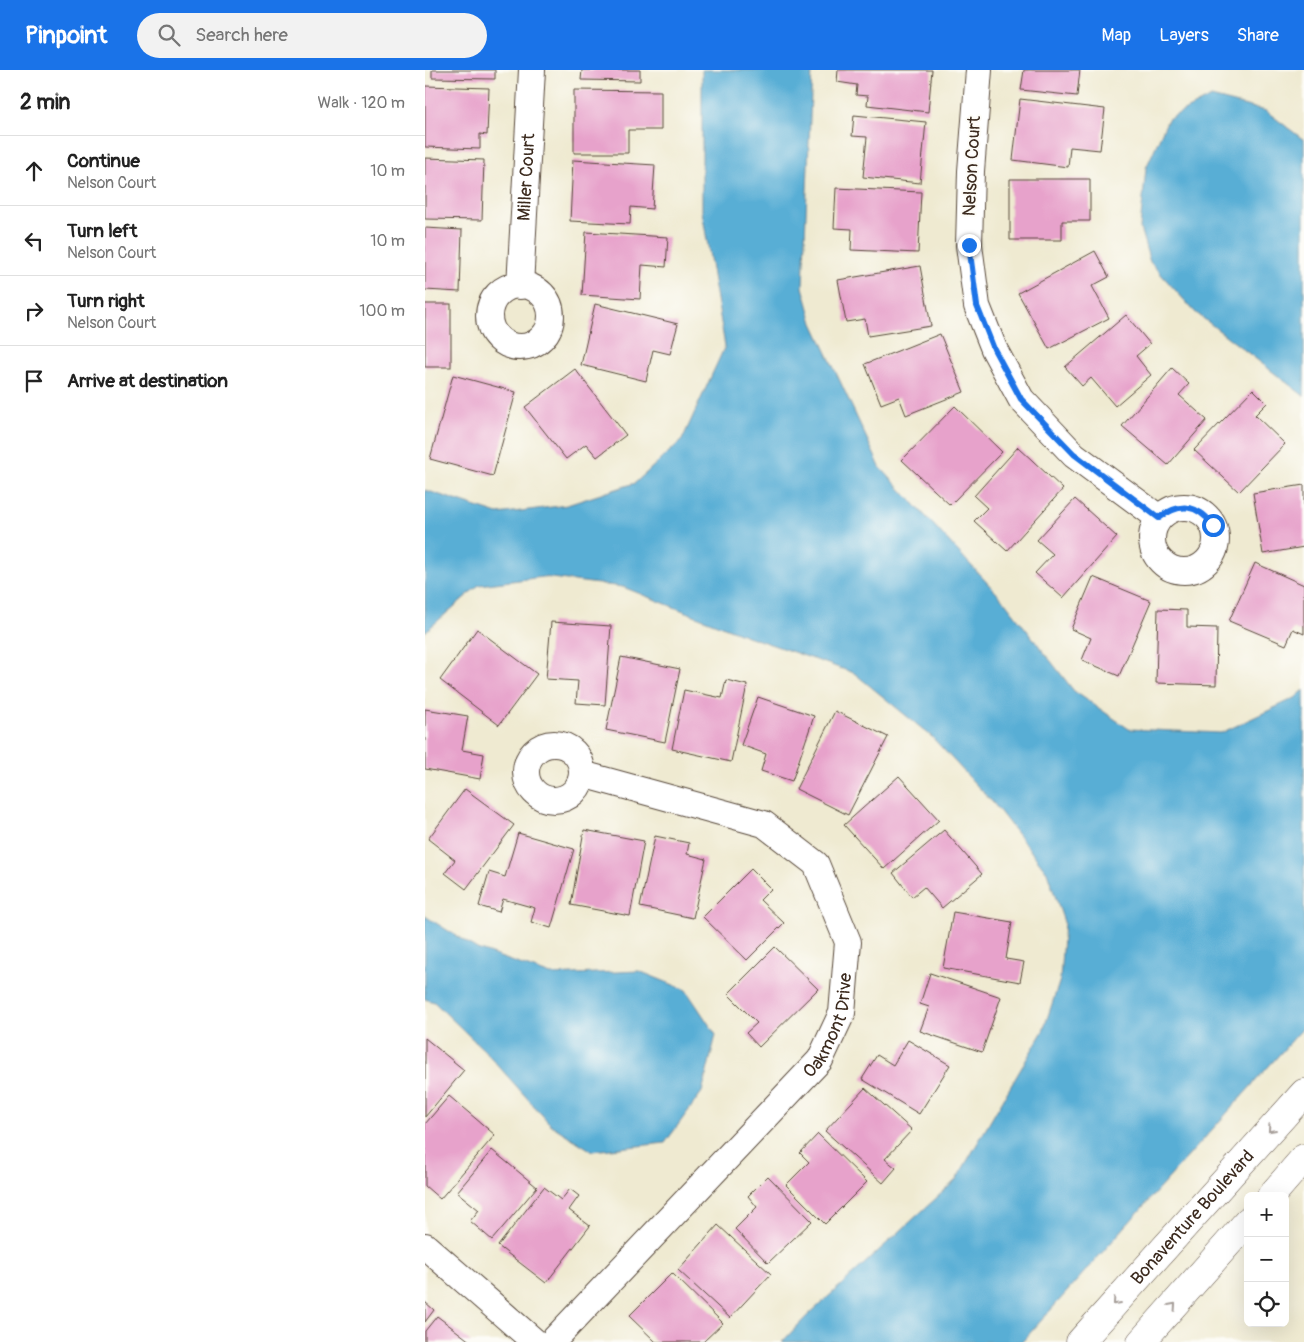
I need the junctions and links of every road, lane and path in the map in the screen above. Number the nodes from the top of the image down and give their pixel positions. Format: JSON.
{"nodes":[{"id":1,"x":532,"y":70,"type":"edge"},
{"id":2,"x":979,"y":70,"type":"edge"},
{"id":3,"x":520,"y":286,"type":"dead end"},
{"id":4,"x":1159,"y":518,"type":"dead end"},
{"id":5,"x":582,"y":774,"type":"dead end"},
{"id":6,"x":1304,"y":1093,"type":"edge"},
{"id":7,"x":1304,"y":1158,"type":"edge"},
{"id":8,"x":1274,"y":1192,"type":"edge"},
{"id":9,"x":1244,"y":1226,"type":"edge"},
{"id":10,"x":425,"y":1246,"type":"edge"},
{"id":11,"x":535,"y":1342,"type":"edge"},
{"id":12,"x":552,"y":1342,"type":"edge"},
{"id":13,"x":1080,"y":1342,"type":"edge"},
{"id":14,"x":1141,"y":1342,"type":"edge"}],
"edges":[{"from":1,"to":3,"type":"street","name":"Miller Court"},
{"from":2,"to":4,"type":"street","name":"Nelson Court"},
{"from":5,"to":12,"type":"street","name":"Oakmont Drive"},
{"from":6,"to":13,"type":"main road","name":"Bonaventure Boulevard","one_way":true},
{"from":7,"to":8,"type":"main road"},
{"from":14,"to":9,"type":"main road","one_way":true},
{"from":10,"to":11,"type":"street"}]}
